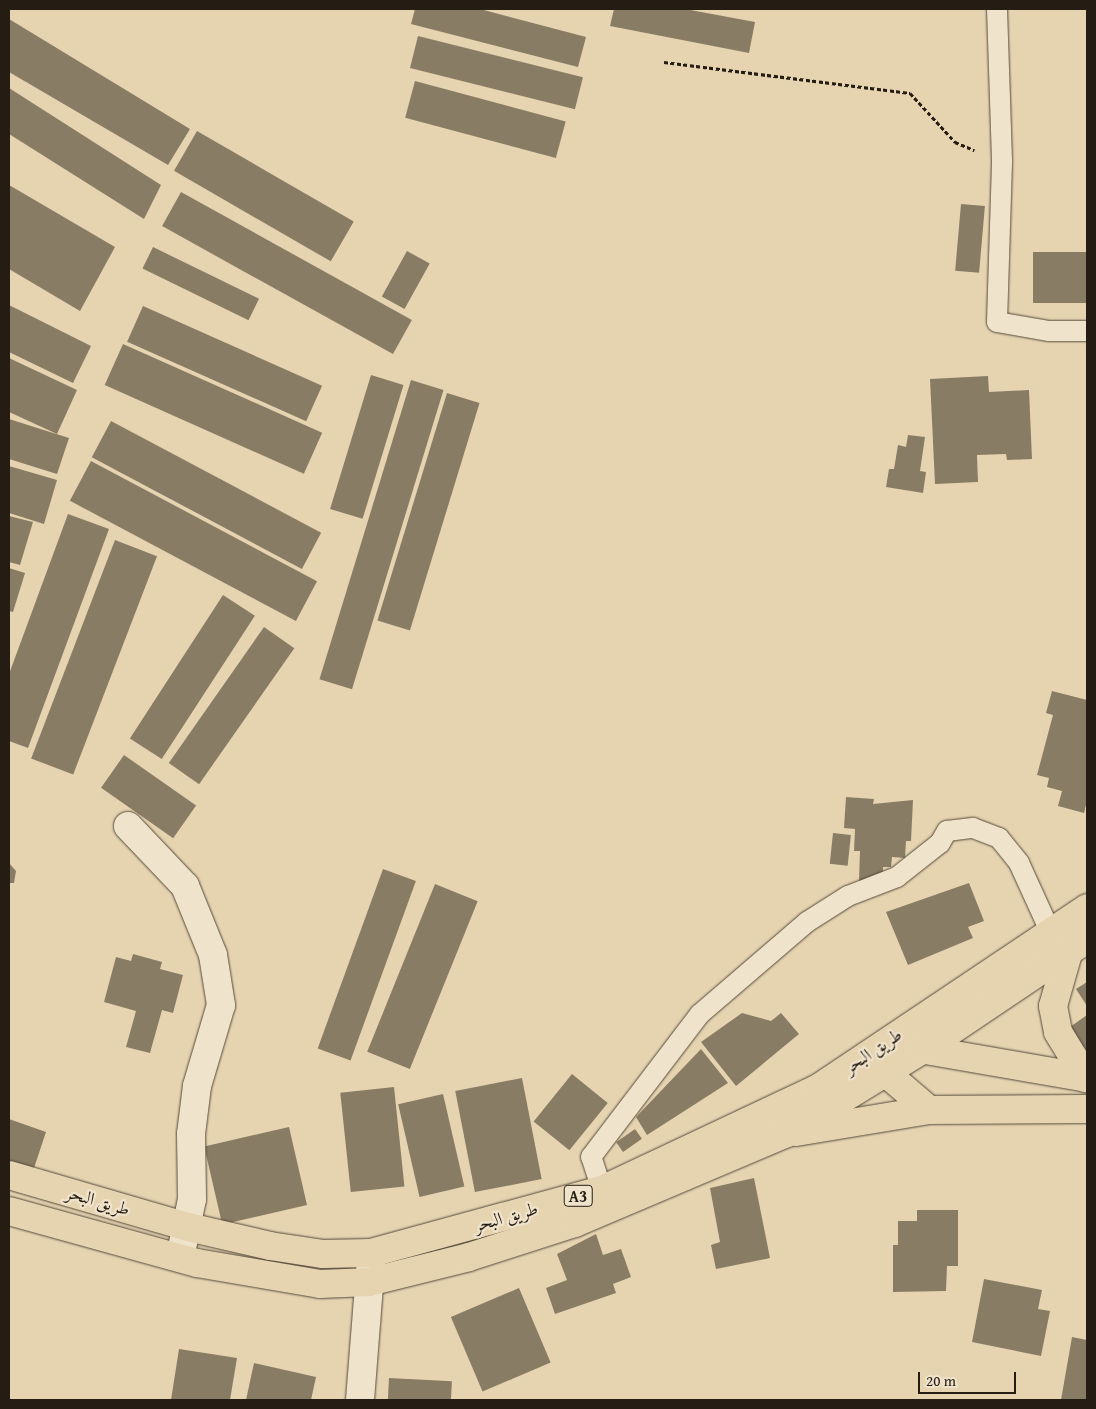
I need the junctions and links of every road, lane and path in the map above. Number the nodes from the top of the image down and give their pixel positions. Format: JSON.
{"nodes":[{"id":1,"x":997,"y":9,"type":"edge"},
{"id":2,"x":664,"y":62,"type":"dead end"},
{"id":3,"x":1002,"y":163,"type":"junction"},
{"id":4,"x":1087,"y":330,"type":"edge"},
{"id":5,"x":128,"y":826,"type":"dead end"},
{"id":6,"x":1087,"y":908,"type":"edge"},
{"id":7,"x":1050,"y":931,"type":"junction"},
{"id":8,"x":1078,"y":944,"type":"edge"},
{"id":9,"x":890,"y":1040,"type":"junction"},
{"id":10,"x":922,"y":1050,"type":"junction"},
{"id":11,"x":876,"y":1063,"type":"junction"},
{"id":12,"x":1087,"y":1078,"type":"edge"},
{"id":13,"x":1087,"y":1109,"type":"edge"},
{"id":14,"x":929,"y":1110,"type":"junction"},
{"id":15,"x":787,"y":1133,"type":"junction"},
{"id":16,"x":9,"y":1176,"type":"edge"},
{"id":17,"x":602,"y":1190,"type":"junction"},
{"id":18,"x":9,"y":1211,"type":"edge"},
{"id":19,"x":188,"y":1227,"type":"junction"},
{"id":20,"x":371,"y":1253,"type":"junction"},
{"id":21,"x":180,"y":1258,"type":"junction"},
{"id":22,"x":369,"y":1282,"type":"junction"},
{"id":23,"x":360,"y":1400,"type":"edge"}],
"edges":[{"from":1,"to":3,"type":"lane"},
{"from":2,"to":3,"type":"path"},
{"from":3,"to":4,"type":"lane"},
{"from":5,"to":19,"type":"street"},
{"from":6,"to":7,"type":"highway","name":"طريق البحر","number":"A3"},
{"from":7,"to":9,"type":"highway","name":"طريق البحر","number":"A3"},
{"from":7,"to":17,"type":"lane"},
{"from":8,"to":10,"type":"highway","name":"طريق البحر","number":"A3"},
{"from":8,"to":12,"type":"highway"},
{"from":9,"to":10,"type":"highway"},
{"from":9,"to":11,"type":"highway","name":"طريق البحر","number":"A3"},
{"from":10,"to":11,"type":"highway","name":"طريق البحر","number":"A3"},
{"from":10,"to":12,"type":"highway"},
{"from":11,"to":14,"type":"highway"},
{"from":11,"to":15,"type":"highway","name":"طريق البحر","number":"A3"},
{"from":11,"to":17,"type":"highway","name":"طريق البحر","number":"A3"},
{"from":13,"to":14,"type":"highway"},
{"from":14,"to":15,"type":"highway"},
{"from":15,"to":22,"type":"highway","name":"طريق البحر","number":"A3"},
{"from":16,"to":19,"type":"highway","name":"طريق البحر","number":"A3"},
{"from":17,"to":20,"type":"highway","name":"طريق البحر","number":"A3"},
{"from":18,"to":21,"type":"highway","name":"طريق البحر","number":"A3"},
{"from":19,"to":20,"type":"highway","name":"طريق البحر","number":"A3"},
{"from":19,"to":21,"type":"street"},
{"from":20,"to":22,"type":"street"},
{"from":21,"to":22,"type":"highway","name":"طريق البحر","number":"A3"},
{"from":22,"to":23,"type":"street"}]}
